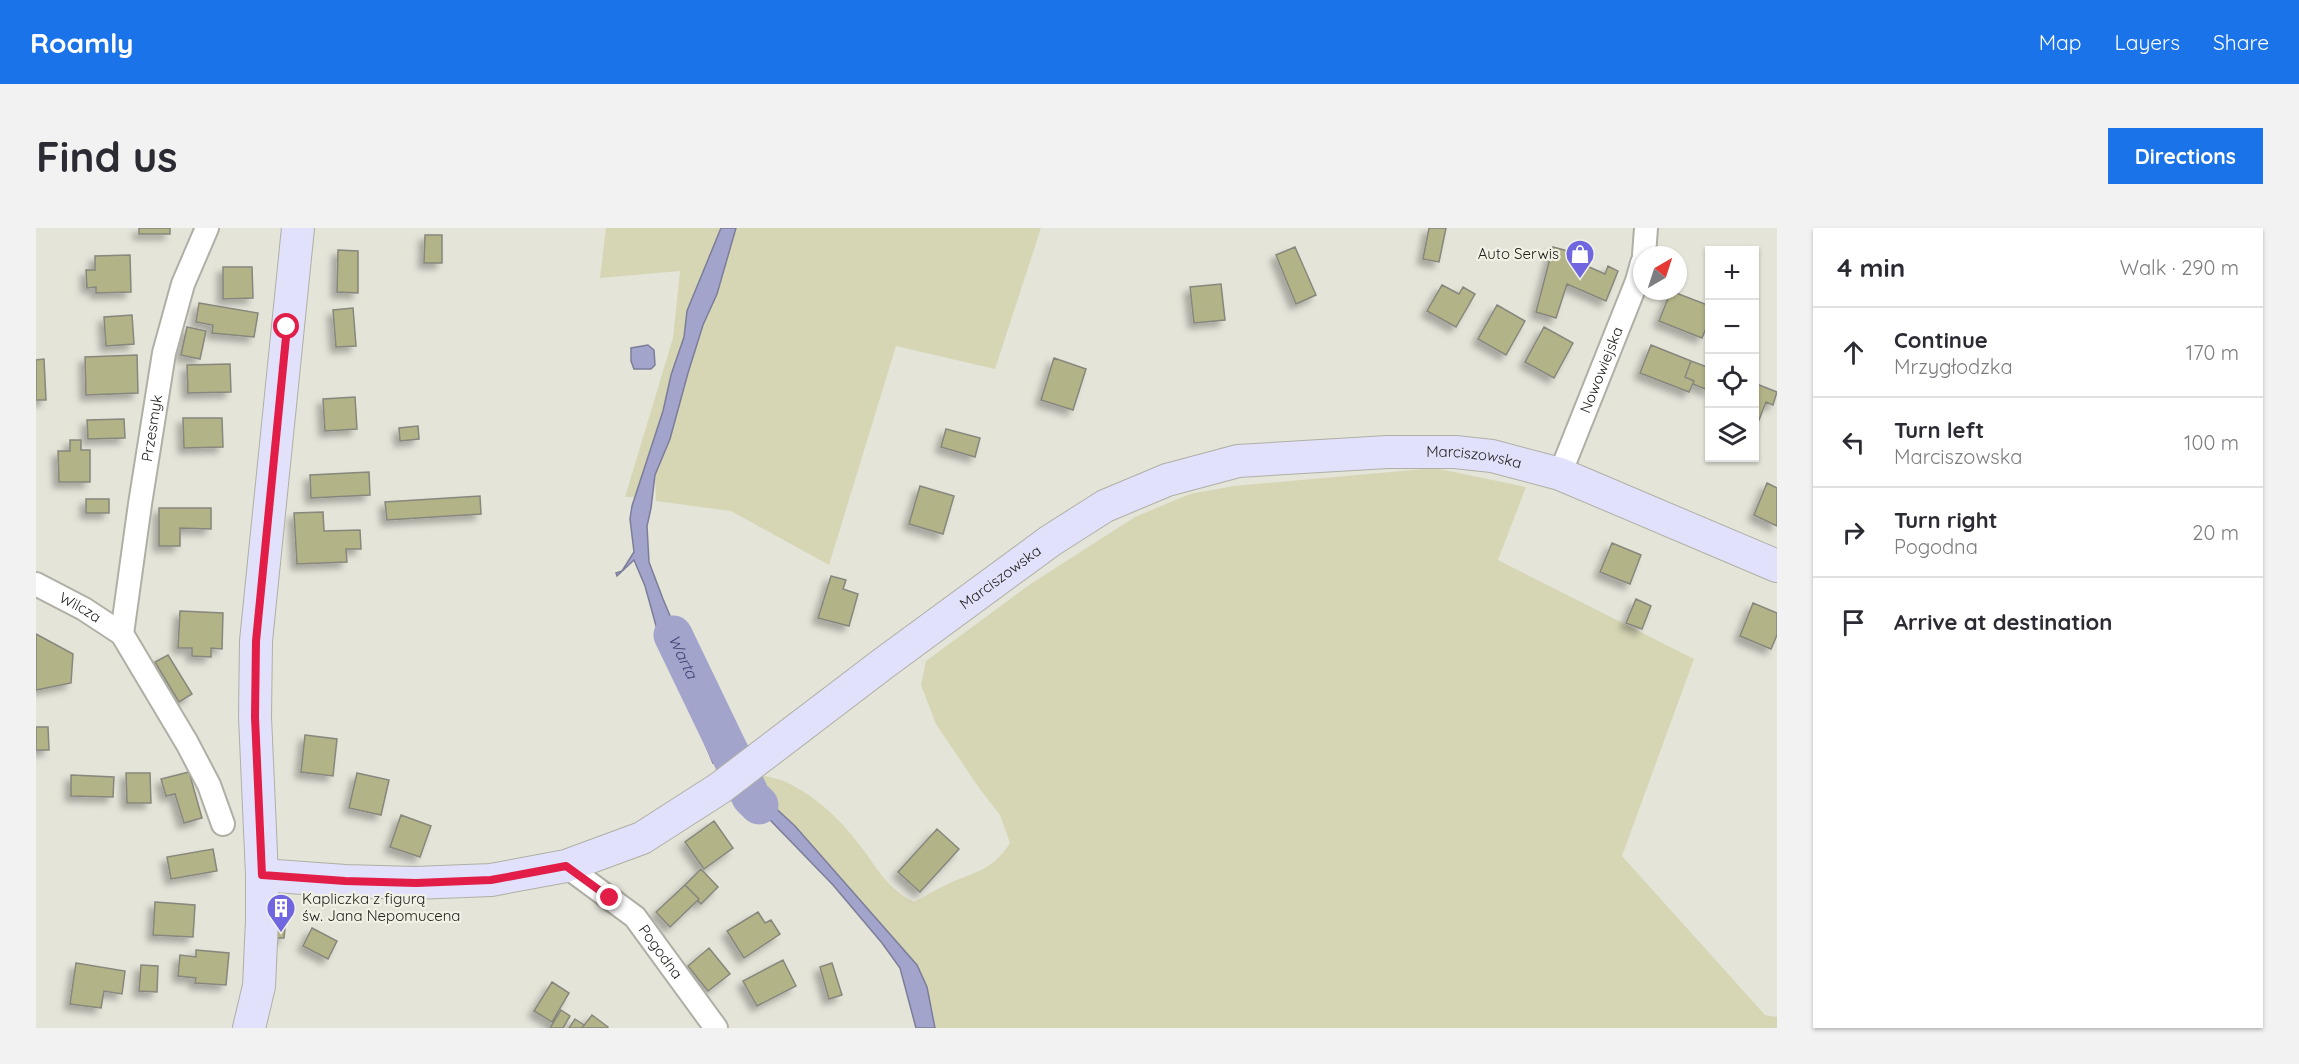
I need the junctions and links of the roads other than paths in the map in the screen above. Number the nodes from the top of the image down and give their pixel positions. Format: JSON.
{"nodes":[{"id":1,"x":207,"y":228,"type":"edge"},
{"id":2,"x":297,"y":228,"type":"edge"},
{"id":3,"x":1646,"y":228,"type":"edge"},
{"id":4,"x":1645,"y":246,"type":"edge"},
{"id":5,"x":1633,"y":291,"type":"edge"},
{"id":6,"x":1560,"y":474,"type":"junction"},
{"id":7,"x":1777,"y":566,"type":"edge"},
{"id":8,"x":36,"y":584,"type":"edge"},
{"id":9,"x":122,"y":634,"type":"junction"},
{"id":10,"x":223,"y":824,"type":"dead end"},
{"id":11,"x":566,"y":866,"type":"junction"},
{"id":12,"x":262,"y":875,"type":"junction"},
{"id":13,"x":249,"y":1028,"type":"edge"},
{"id":14,"x":716,"y":1028,"type":"edge"}],
"edges":[{"from":1,"to":9,"type":"street","name":"Przesmyk"},
{"from":2,"to":12,"type":"street"},
{"from":3,"to":4,"type":"street"},
{"from":5,"to":6,"type":"street","name":"Nowowiejska"},
{"from":6,"to":7,"type":"street","name":"Marciszowska"},
{"from":6,"to":11,"type":"street","name":"Marciszowska"},
{"from":8,"to":9,"type":"street","name":"Wilcza"},
{"from":9,"to":10,"type":"street"},
{"from":11,"to":12,"type":"street","name":"Marciszowska"},
{"from":11,"to":14,"type":"street","name":"Pogodna"},
{"from":12,"to":13,"type":"street"}]}
